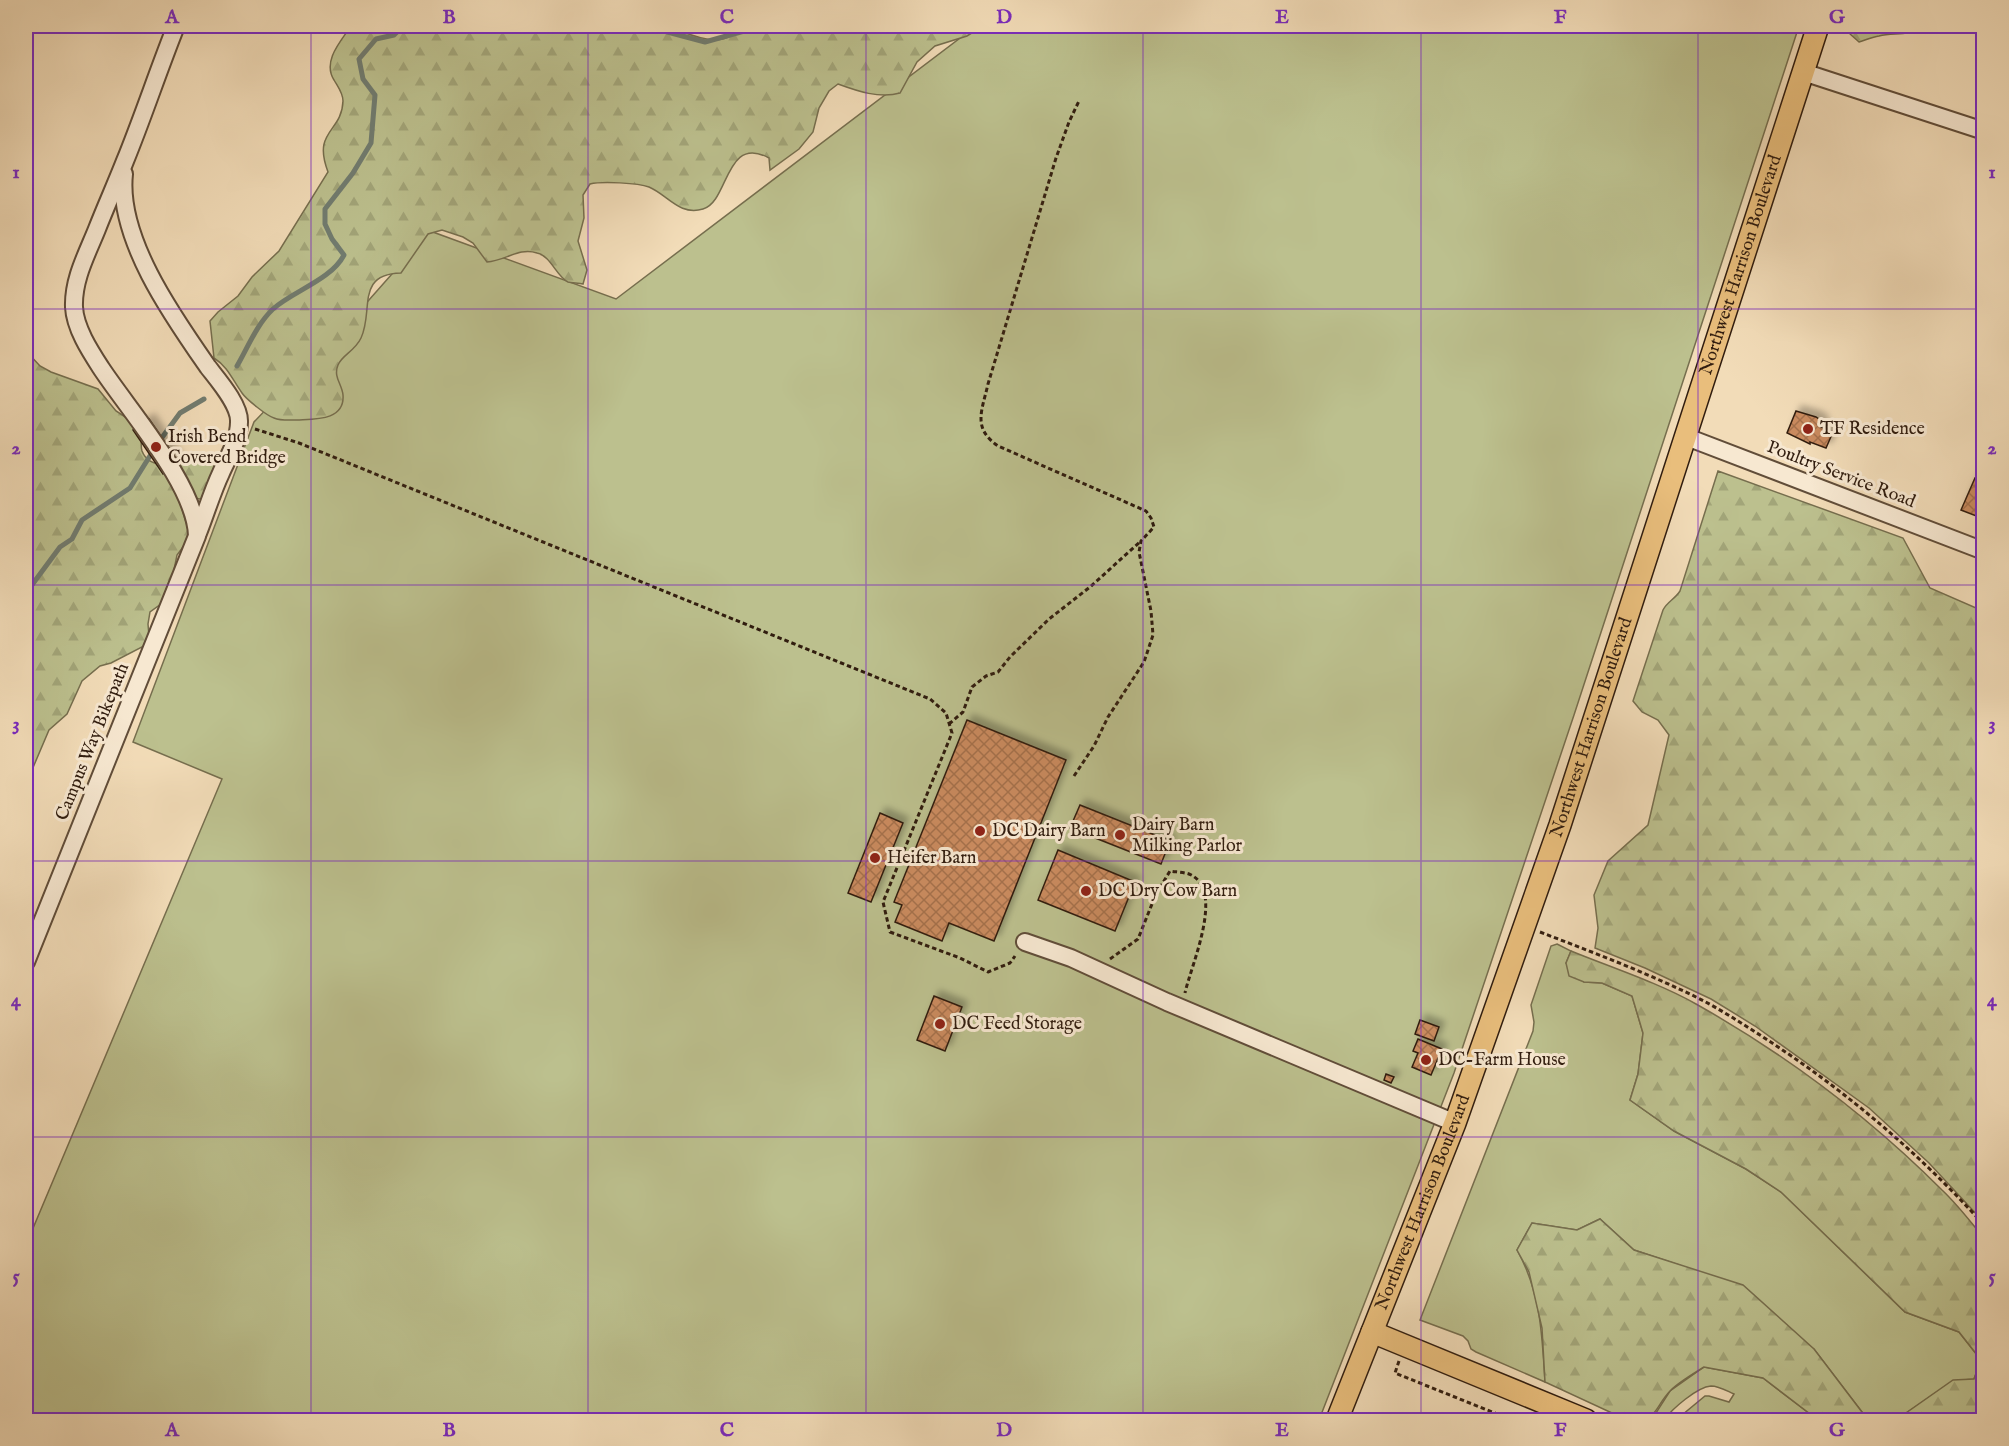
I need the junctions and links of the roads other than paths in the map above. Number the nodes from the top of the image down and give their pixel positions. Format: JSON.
{"nodes":[{"id":1,"x":176,"y":26,"type":"edge"},
{"id":2,"x":1818,"y":26,"type":"edge"},
{"id":3,"x":1803,"y":72,"type":"junction"},
{"id":4,"x":1983,"y":131,"type":"edge"},
{"id":5,"x":126,"y":159,"type":"junction"},
{"id":6,"x":1684,"y":436,"type":"junction"},
{"id":7,"x":197,"y":536,"type":"junction"},
{"id":8,"x":1983,"y":551,"type":"edge"},
{"id":9,"x":1025,"y":942,"type":"road end"},
{"id":10,"x":26,"y":962,"type":"edge"},
{"id":11,"x":1455,"y":1123,"type":"junction"},
{"id":12,"x":1372,"y":1332,"type":"junction"},
{"id":13,"x":1337,"y":1420,"type":"edge"},
{"id":14,"x":1586,"y":1420,"type":"edge"}],
"edges":[{"from":1,"to":5,"type":"street"},
{"from":2,"to":3,"type":"main road","name":"Northwest Harrison Boulevard"},
{"from":3,"to":4,"type":"street"},
{"from":3,"to":6,"type":"main road","name":"Northwest Harrison Boulevard"},
{"from":5,"to":7,"type":"street","name":"Campus Way Bikepath"},
{"from":5,"to":7,"type":"street"},
{"from":6,"to":8,"type":"street","name":"Poultry Service Road"},
{"from":6,"to":11,"type":"main road","name":"Northwest Harrison Boulevard"},
{"from":7,"to":10,"type":"street","name":"Campus Way Bikepath"},
{"from":9,"to":11,"type":"street"},
{"from":11,"to":12,"type":"main road","name":"Northwest Harrison Boulevard"},
{"from":12,"to":13,"type":"main road","name":"Northwest Harrison Boulevard"},
{"from":12,"to":14,"type":"main road"}]}
